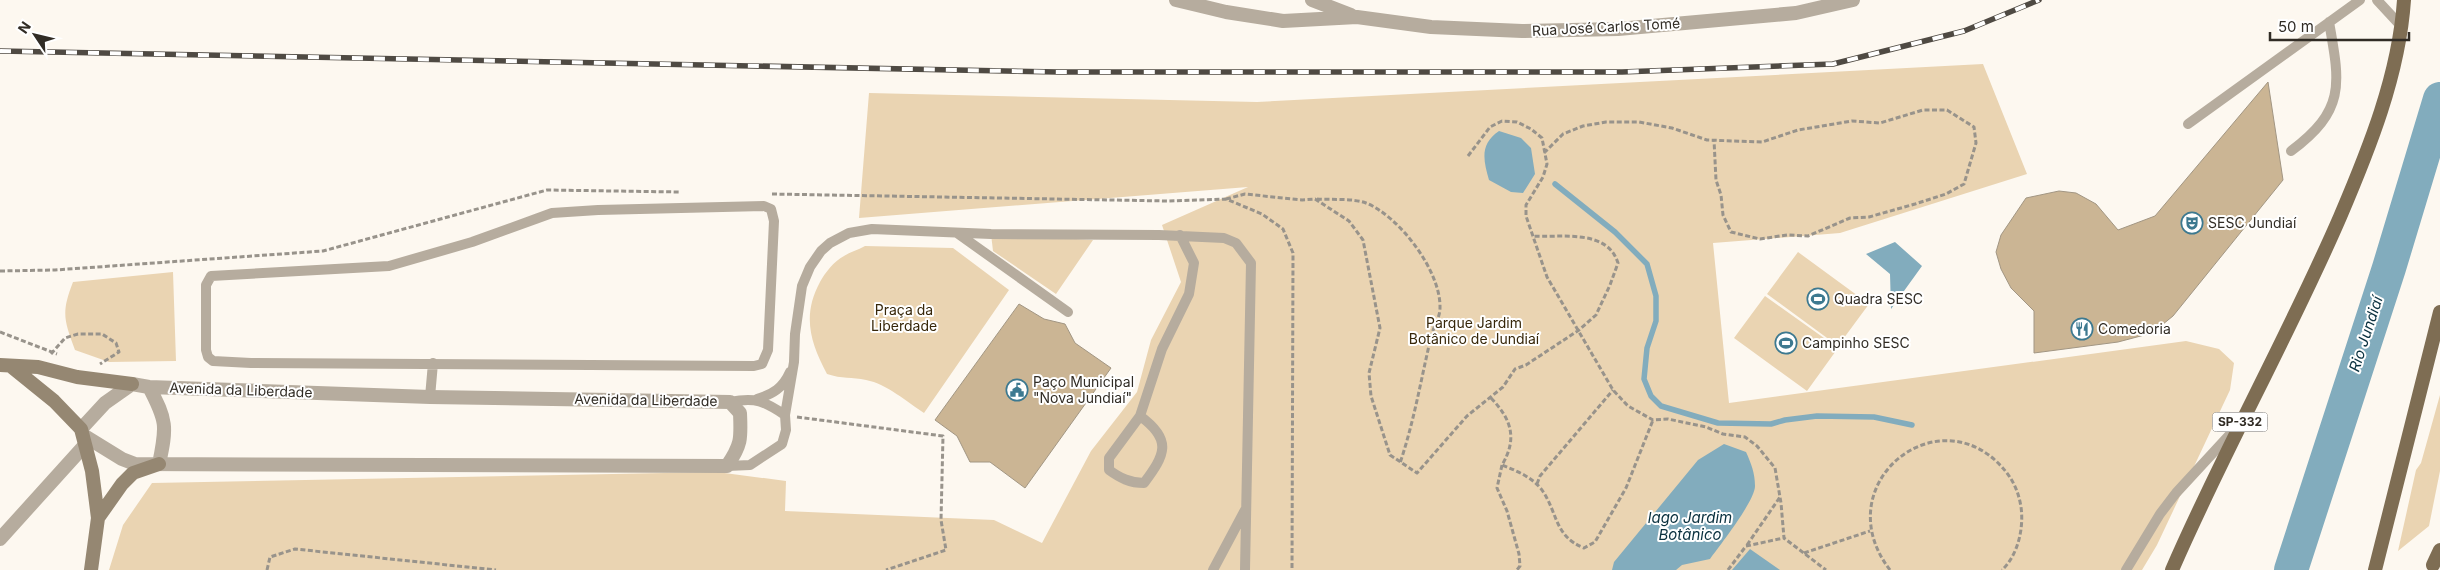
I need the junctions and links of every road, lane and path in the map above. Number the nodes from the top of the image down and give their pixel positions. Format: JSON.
{"nodes":[{"id":1,"x":1176,"y":0,"type":"edge"},
{"id":2,"x":1312,"y":0,"type":"edge"},
{"id":3,"x":1854,"y":0,"type":"edge"},
{"id":4,"x":2360,"y":0,"type":"edge"},
{"id":5,"x":2376,"y":0,"type":"edge"},
{"id":6,"x":2404,"y":0,"type":"edge"},
{"id":7,"x":1795,"y":6,"type":"edge"},
{"id":8,"x":1357,"y":17,"type":"junction"},
{"id":9,"x":2329,"y":22,"type":"junction"},
{"id":10,"x":2402,"y":27,"type":"junction"},
{"id":11,"x":2188,"y":124,"type":"dead end"},
{"id":12,"x":1714,"y":140,"type":"junction"},
{"id":13,"x":2291,"y":151,"type":"dead end"},
{"id":14,"x":1544,"y":153,"type":"junction"},
{"id":15,"x":1468,"y":156,"type":"dead end"},
{"id":16,"x":1226,"y":199,"type":"junction"},
{"id":17,"x":1315,"y":199,"type":"junction"},
{"id":18,"x":1168,"y":201,"type":"dead end"},
{"id":19,"x":956,"y":233,"type":"junction"},
{"id":20,"x":1180,"y":235,"type":"junction"},
{"id":21,"x":1532,"y":236,"type":"junction"},
{"id":22,"x":1068,"y":312,"type":"dead end"},
{"id":23,"x":2440,"y":312,"type":"edge"},
{"id":24,"x":1579,"y":330,"type":"junction"},
{"id":25,"x":0,"y":332,"type":"edge"},
{"id":26,"x":53,"y":352,"type":"junction"},
{"id":27,"x":61,"y":357,"type":"dead end"},
{"id":28,"x":794,"y":362,"type":"junction"},
{"id":29,"x":433,"y":363,"type":"junction"},
{"id":30,"x":6,"y":366,"type":"edge"},
{"id":31,"x":95,"y":366,"type":"dead end"},
{"id":32,"x":132,"y":384,"type":"junction"},
{"id":33,"x":149,"y":387,"type":"junction"},
{"id":34,"x":1613,"y":390,"type":"junction"},
{"id":35,"x":430,"y":397,"type":"junction"},
{"id":36,"x":1490,"y":398,"type":"junction"},
{"id":37,"x":757,"y":400,"type":"junction"},
{"id":38,"x":730,"y":402,"type":"junction"},
{"id":39,"x":786,"y":415,"type":"junction"},
{"id":40,"x":1140,"y":416,"type":"junction"},
{"id":41,"x":1653,"y":420,"type":"junction"},
{"id":42,"x":2239,"y":425,"type":"junction"},
{"id":43,"x":83,"y":436,"type":"junction"},
{"id":44,"x":1400,"y":463,"type":"junction"},
{"id":45,"x":159,"y":464,"type":"junction"},
{"id":46,"x":1502,"y":465,"type":"junction"},
{"id":47,"x":727,"y":466,"type":"junction"},
{"id":48,"x":1537,"y":485,"type":"junction"},
{"id":49,"x":1780,"y":497,"type":"junction"},
{"id":50,"x":1247,"y":507,"type":"junction"},
{"id":51,"x":2199,"y":508,"type":"junction"},
{"id":52,"x":98,"y":518,"type":"junction"},
{"id":53,"x":1870,"y":531,"type":"junction"},
{"id":54,"x":1784,"y":538,"type":"junction"},
{"id":55,"x":0,"y":539,"type":"edge"},
{"id":56,"x":1746,"y":546,"type":"junction"},
{"id":57,"x":2440,"y":550,"type":"edge"},
{"id":58,"x":1804,"y":553,"type":"junction"},
{"id":59,"x":2432,"y":568,"type":"edge"},
{"id":60,"x":91,"y":570,"type":"edge"},
{"id":61,"x":267,"y":570,"type":"edge"},
{"id":62,"x":496,"y":570,"type":"edge"},
{"id":63,"x":886,"y":570,"type":"edge"},
{"id":64,"x":1214,"y":570,"type":"edge"},
{"id":65,"x":1244,"y":570,"type":"edge"},
{"id":66,"x":1292,"y":570,"type":"edge"},
{"id":67,"x":1517,"y":570,"type":"edge"},
{"id":68,"x":1728,"y":570,"type":"edge"},
{"id":69,"x":1826,"y":570,"type":"edge"},
{"id":70,"x":1890,"y":570,"type":"edge"},
{"id":71,"x":2002,"y":570,"type":"edge"},
{"id":72,"x":2126,"y":570,"type":"edge"},
{"id":73,"x":2162,"y":570,"type":"edge"},
{"id":74,"x":2172,"y":570,"type":"edge"},
{"id":75,"x":2375,"y":570,"type":"edge"}],
"edges":[{"from":1,"to":8,"type":"street"},
{"from":2,"to":8,"type":"street"},
{"from":3,"to":7,"type":"street","name":"Rua José Carlos Tomé"},
{"from":4,"to":9,"type":"lane"},
{"from":5,"to":10,"type":"lane"},
{"from":6,"to":10,"type":"main road","number":"SP-332"},
{"from":7,"to":8,"type":"street","name":"Rua José Carlos Tomé"},
{"from":9,"to":11,"type":"lane"},
{"from":9,"to":13,"type":"lane"},
{"from":10,"to":42,"type":"main road","number":"SP-332"},
{"from":12,"to":12,"type":"path"},
{"from":12,"to":14,"type":"path"},
{"from":14,"to":15,"type":"path"},
{"from":14,"to":21,"type":"path"},
{"from":16,"to":17,"type":"path"},
{"from":16,"to":18,"type":"path"},
{"from":16,"to":66,"type":"path"},
{"from":17,"to":44,"type":"path"},
{"from":17,"to":44,"type":"path"},
{"from":19,"to":20,"type":"lane"},
{"from":19,"to":22,"type":"lane"},
{"from":19,"to":28,"type":"lane"},
{"from":20,"to":40,"type":"lane"},
{"from":20,"to":50,"type":"lane"},
{"from":21,"to":24,"type":"path"},
{"from":21,"to":24,"type":"path"},
{"from":23,"to":75,"type":"main road"},
{"from":24,"to":34,"type":"path"},
{"from":24,"to":36,"type":"path"},
{"from":25,"to":26,"type":"path"},
{"from":26,"to":27,"type":"path"},
{"from":26,"to":31,"type":"path"},
{"from":28,"to":37,"type":"lane"},
{"from":28,"to":39,"type":"lane"},
{"from":29,"to":29,"type":"lane"},
{"from":29,"to":35,"type":"lane"},
{"from":30,"to":32,"type":"main road"},
{"from":30,"to":43,"type":"main road"},
{"from":32,"to":33,"type":"street","name":"Avenida da Liberdade"},
{"from":32,"to":43,"type":"street"},
{"from":33,"to":35,"type":"street","name":"Avenida da Liberdade"},
{"from":33,"to":45,"type":"street"},
{"from":34,"to":41,"type":"path"},
{"from":34,"to":48,"type":"path"},
{"from":35,"to":38,"type":"street","name":"Avenida da Liberdade"},
{"from":36,"to":44,"type":"path"},
{"from":36,"to":46,"type":"path"},
{"from":37,"to":38,"type":"lane"},
{"from":37,"to":39,"type":"lane"},
{"from":38,"to":47,"type":"street","name":"Avenida da Liberdade"},
{"from":39,"to":47,"type":"lane"},
{"from":39,"to":63,"type":"path"},
{"from":40,"to":40,"type":"lane"},
{"from":41,"to":48,"type":"path"},
{"from":41,"to":49,"type":"path"},
{"from":42,"to":51,"type":"main road","number":"SP-332"},
{"from":42,"to":72,"type":"lane"},
{"from":43,"to":45,"type":"street"},
{"from":43,"to":52,"type":"main road"},
{"from":43,"to":55,"type":"street"},
{"from":45,"to":47,"type":"street"},
{"from":45,"to":52,"type":"main road"},
{"from":46,"to":48,"type":"path"},
{"from":46,"to":67,"type":"path"},
{"from":49,"to":54,"type":"path"},
{"from":49,"to":56,"type":"path"},
{"from":50,"to":64,"type":"lane"},
{"from":50,"to":65,"type":"lane"},
{"from":51,"to":73,"type":"main road"},
{"from":51,"to":74,"type":"main road","number":"SP-332"},
{"from":52,"to":60,"type":"main road"},
{"from":53,"to":58,"type":"path"},
{"from":53,"to":70,"type":"path"},
{"from":53,"to":71,"type":"path"},
{"from":54,"to":56,"type":"path"},
{"from":54,"to":58,"type":"path"},
{"from":56,"to":68,"type":"path"},
{"from":57,"to":59,"type":"main road"},
{"from":58,"to":69,"type":"path"},
{"from":61,"to":62,"type":"path"}]}
